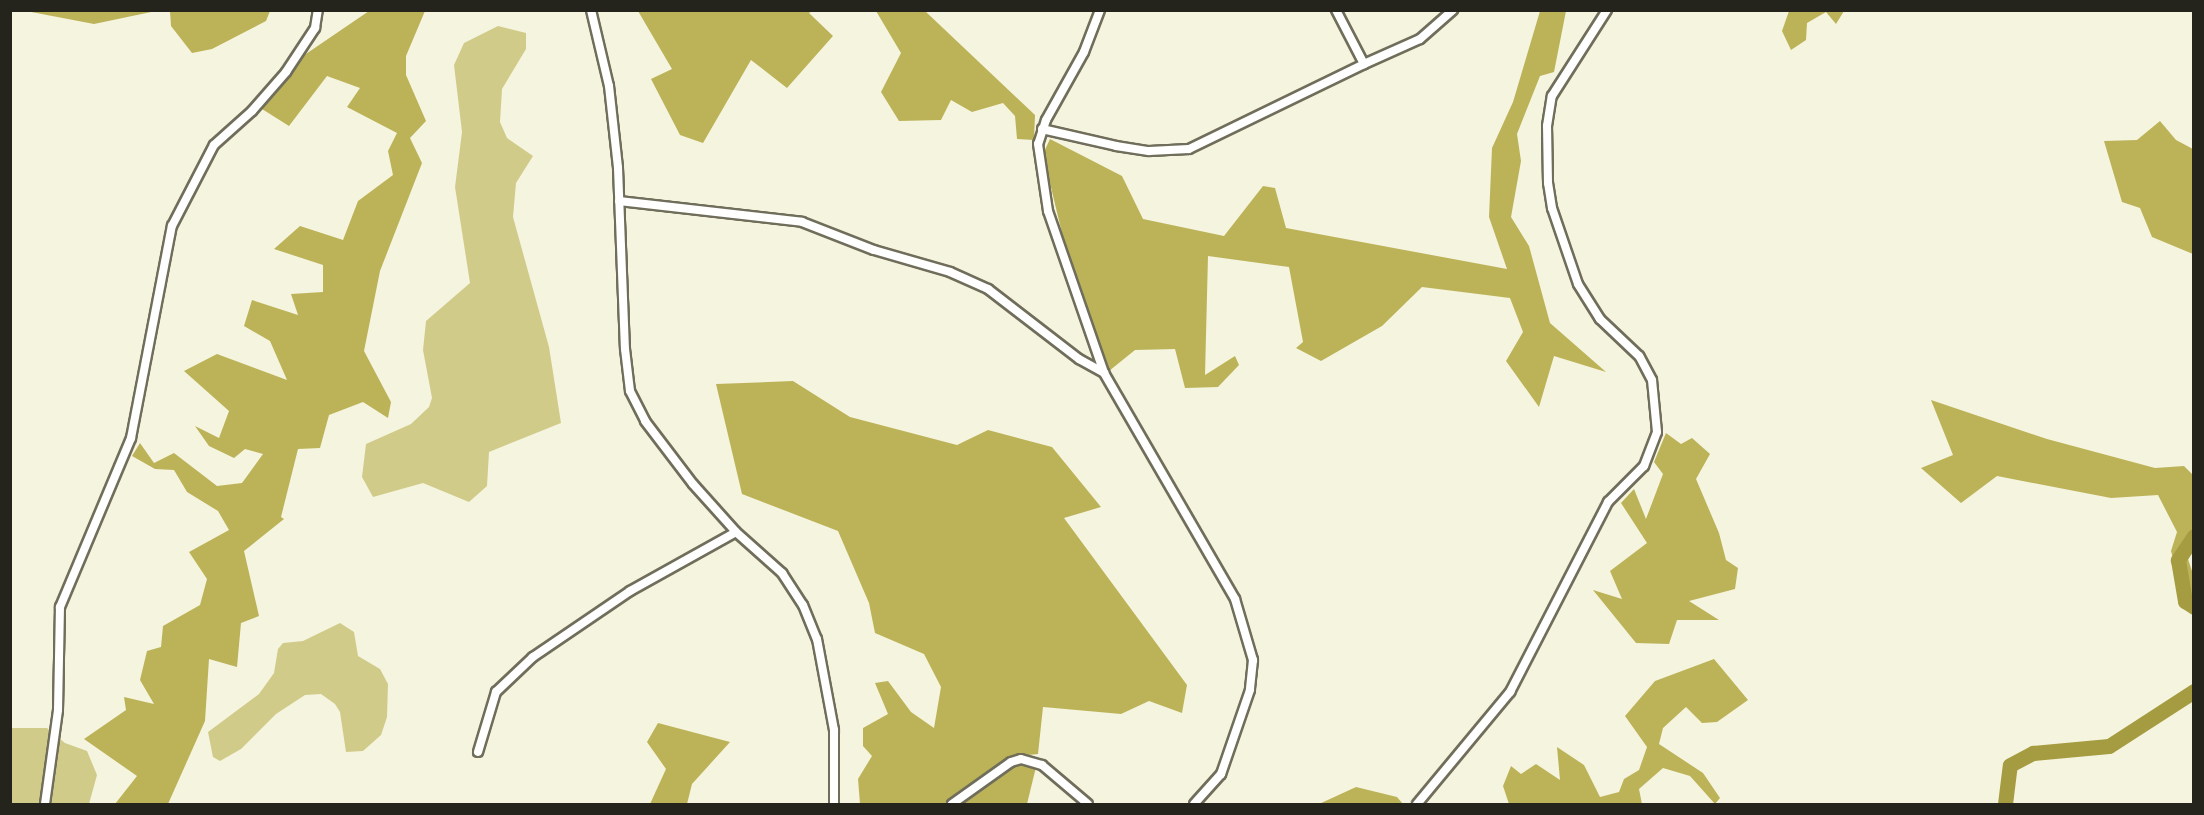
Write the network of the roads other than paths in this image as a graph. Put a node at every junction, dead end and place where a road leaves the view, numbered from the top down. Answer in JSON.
{"nodes":[{"id":1,"x":318,"y":10,"type":"edge"},
{"id":2,"x":591,"y":10,"type":"edge"},
{"id":3,"x":1100,"y":10,"type":"edge"},
{"id":4,"x":1336,"y":10,"type":"edge"},
{"id":5,"x":1453,"y":10,"type":"edge"},
{"id":6,"x":1607,"y":10,"type":"edge"},
{"id":7,"x":1364,"y":63,"type":"junction"},
{"id":8,"x":1042,"y":129,"type":"junction"},
{"id":9,"x":620,"y":201,"type":"junction"},
{"id":10,"x":1104,"y":372,"type":"junction"},
{"id":11,"x":736,"y":532,"type":"junction"},
{"id":12,"x":478,"y":752,"type":"dead end"},
{"id":13,"x":45,"y":804,"type":"edge"},
{"id":14,"x":834,"y":804,"type":"edge"},
{"id":15,"x":952,"y":804,"type":"edge"},
{"id":16,"x":1088,"y":804,"type":"edge"},
{"id":17,"x":1194,"y":804,"type":"edge"},
{"id":18,"x":1418,"y":804,"type":"edge"}],
"edges":[{"from":1,"to":13,"type":"street"},
{"from":2,"to":9,"type":"street"},
{"from":3,"to":8,"type":"street"},
{"from":4,"to":7,"type":"street"},
{"from":5,"to":7,"type":"street"},
{"from":6,"to":18,"type":"street"},
{"from":7,"to":8,"type":"street"},
{"from":8,"to":10,"type":"street"},
{"from":9,"to":10,"type":"street"},
{"from":9,"to":11,"type":"street"},
{"from":10,"to":17,"type":"street"},
{"from":11,"to":12,"type":"street"},
{"from":11,"to":14,"type":"street"},
{"from":15,"to":16,"type":"street"}]}
